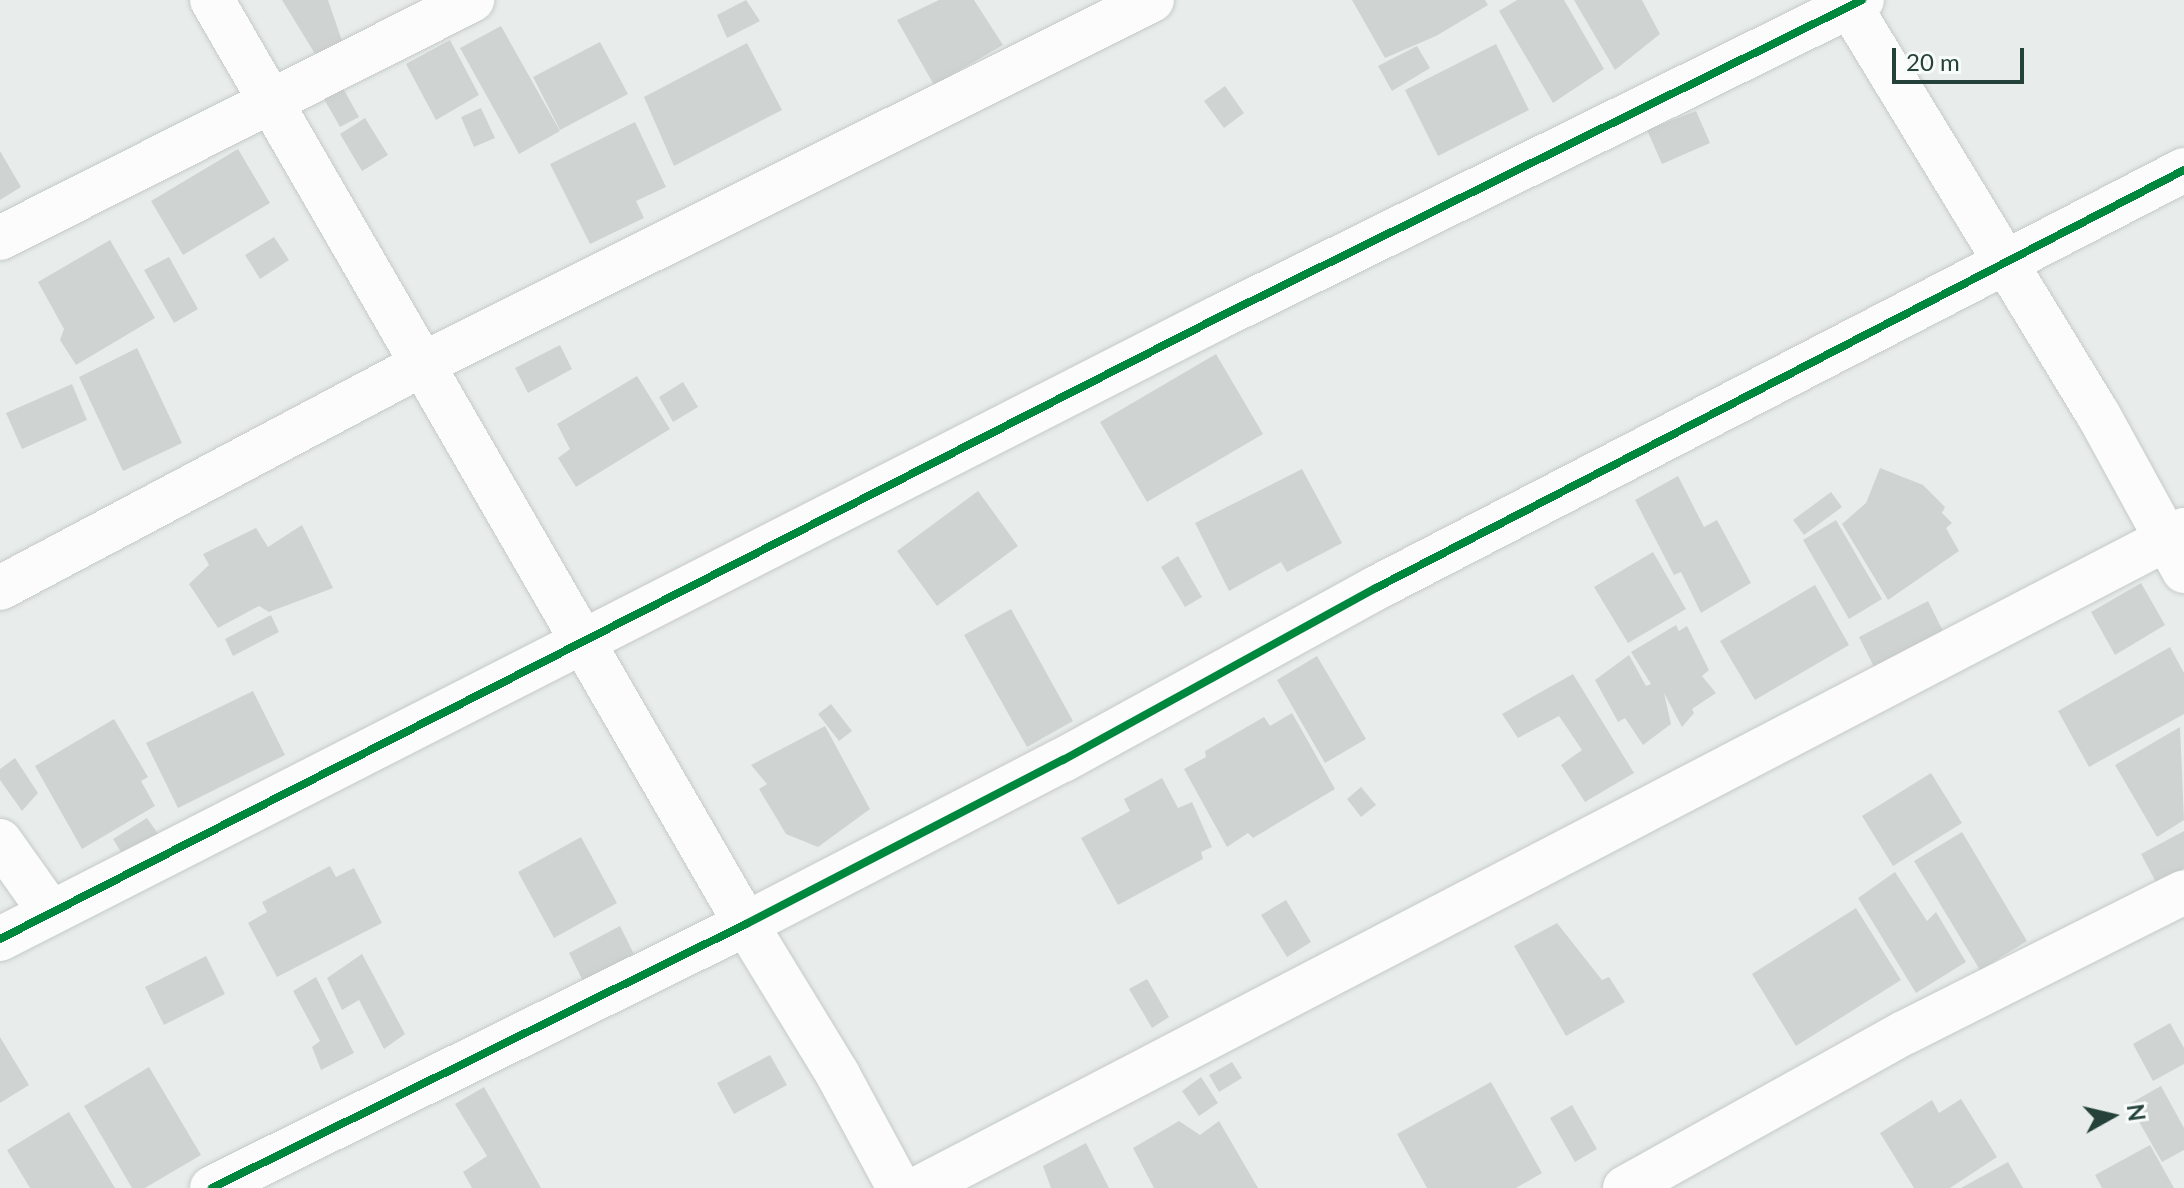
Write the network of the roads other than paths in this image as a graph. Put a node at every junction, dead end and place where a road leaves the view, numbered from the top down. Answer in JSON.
{"nodes":[{"id":1,"x":212,"y":0,"type":"edge"},
{"id":2,"x":472,"y":0,"type":"edge"},
{"id":3,"x":1152,"y":0,"type":"edge"},
{"id":4,"x":1853,"y":2,"type":"edge"},
{"id":5,"x":270,"y":105,"type":"junction"},
{"id":6,"x":2184,"y":170,"type":"edge"},
{"id":7,"x":0,"y":238,"type":"edge"},
{"id":8,"x":2002,"y":260,"type":"junction"},
{"id":9,"x":421,"y":365,"type":"junction"},
{"id":10,"x":2178,"y":547,"type":"edge"},
{"id":11,"x":0,"y":588,"type":"edge"},
{"id":12,"x":583,"y":644,"type":"junction"},
{"id":13,"x":0,"y":841,"type":"edge"},
{"id":14,"x":2184,"y":892,"type":"edge"},
{"id":15,"x":51,"y":913,"type":"junction"},
{"id":16,"x":746,"y":924,"type":"junction"},
{"id":17,"x":0,"y":939,"type":"edge"},
{"id":18,"x":212,"y":1188,"type":"edge"},
{"id":19,"x":899,"y":1188,"type":"edge"},
{"id":20,"x":919,"y":1188,"type":"edge"},
{"id":21,"x":1625,"y":1188,"type":"edge"}],
"edges":[{"from":1,"to":5,"type":"street"},
{"from":2,"to":5,"type":"street"},
{"from":3,"to":9,"type":"street"},
{"from":4,"to":8,"type":"street"},
{"from":4,"to":12,"type":"street"},
{"from":5,"to":7,"type":"street"},
{"from":5,"to":9,"type":"street"},
{"from":6,"to":8,"type":"street"},
{"from":8,"to":10,"type":"street"},
{"from":8,"to":16,"type":"street"},
{"from":9,"to":11,"type":"street"},
{"from":9,"to":12,"type":"street"},
{"from":10,"to":20,"type":"street"},
{"from":12,"to":15,"type":"street"},
{"from":12,"to":16,"type":"street"},
{"from":13,"to":15,"type":"street"},
{"from":14,"to":21,"type":"street"},
{"from":15,"to":17,"type":"street"},
{"from":16,"to":18,"type":"street"},
{"from":16,"to":19,"type":"street"}]}
